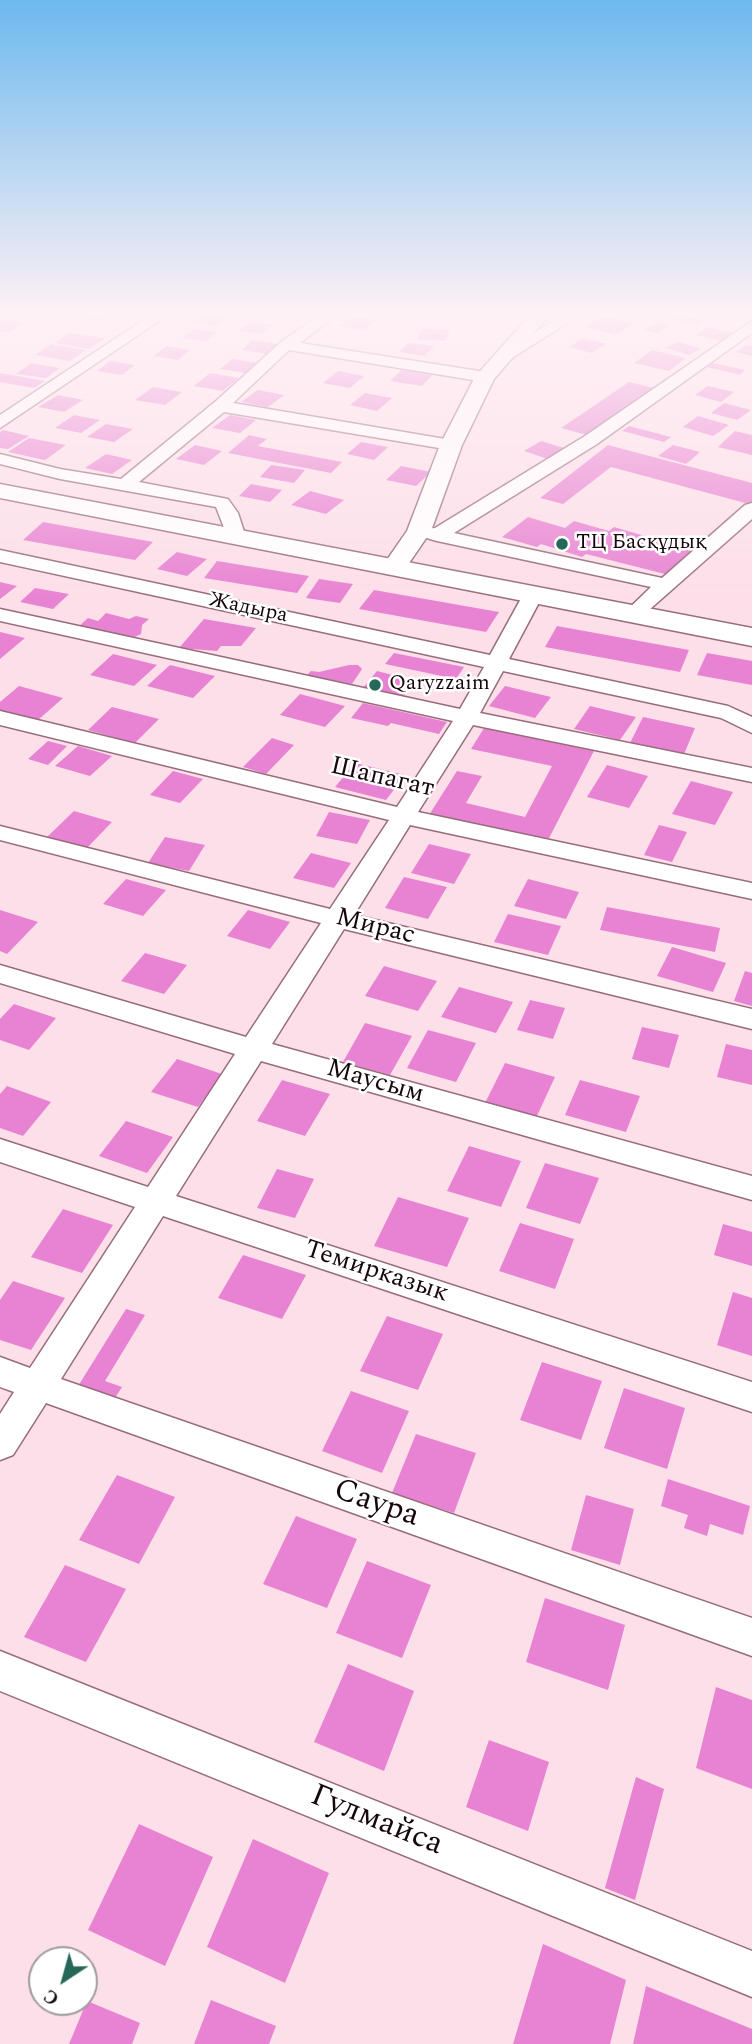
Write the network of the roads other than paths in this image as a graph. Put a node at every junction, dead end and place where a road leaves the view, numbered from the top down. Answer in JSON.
{"nodes":[{"id":1,"x":19,"y":410,"type":"edge"},
{"id":2,"x":215,"y":410,"type":"edge"},
{"id":3,"x":247,"y":410,"type":"edge"},
{"id":4,"x":468,"y":410,"type":"edge"},
{"id":5,"x":633,"y":410,"type":"edge"},
{"id":6,"x":0,"y":423,"type":"edge"},
{"id":7,"x":451,"y":444,"type":"junction"},
{"id":8,"x":0,"y":459,"type":"edge"},
{"id":9,"x":124,"y":486,"type":"junction"},
{"id":10,"x":0,"y":491,"type":"edge"},
{"id":11,"x":752,"y":509,"type":"edge"},
{"id":12,"x":428,"y":533,"type":"junction"},
{"id":13,"x":237,"y":538,"type":"junction"},
{"id":14,"x":0,"y":556,"type":"edge"},
{"id":15,"x":394,"y":567,"type":"junction"},
{"id":16,"x":667,"y":585,"type":"junction"},
{"id":17,"x":533,"y":595,"type":"junction"},
{"id":18,"x":634,"y":614,"type":"junction"},
{"id":19,"x":0,"y":615,"type":"edge"},
{"id":20,"x":752,"y":637,"type":"edge"},
{"id":21,"x":496,"y":662,"type":"junction"},
{"id":22,"x":467,"y":717,"type":"junction"},
{"id":23,"x":0,"y":718,"type":"edge"},
{"id":24,"x":752,"y":726,"type":"edge"},
{"id":25,"x":752,"y":775,"type":"edge"},
{"id":26,"x":404,"y":816,"type":"junction"},
{"id":27,"x":0,"y":833,"type":"edge"},
{"id":28,"x":752,"y":891,"type":"edge"},
{"id":29,"x":337,"y":919,"type":"junction"},
{"id":30,"x":0,"y":974,"type":"edge"},
{"id":31,"x":752,"y":1020,"type":"edge"},
{"id":32,"x":253,"y":1049,"type":"junction"},
{"id":33,"x":0,"y":1150,"type":"edge"},
{"id":34,"x":752,"y":1188,"type":"edge"},
{"id":35,"x":156,"y":1201,"type":"junction"},
{"id":36,"x":0,"y":1372,"type":"edge"},
{"id":37,"x":37,"y":1385,"type":"junction"},
{"id":38,"x":752,"y":1397,"type":"edge"},
{"id":39,"x":0,"y":1444,"type":"edge"},
{"id":40,"x":752,"y":1637,"type":"edge"},
{"id":41,"x":0,"y":1671,"type":"edge"},
{"id":42,"x":752,"y":1974,"type":"edge"}],
"edges":[{"from":1,"to":6,"type":"street"},
{"from":2,"to":9,"type":"street"},
{"from":3,"to":7,"type":"street"},
{"from":4,"to":7,"type":"street"},
{"from":5,"to":12,"type":"street"},
{"from":7,"to":12,"type":"street"},
{"from":8,"to":9,"type":"street"},
{"from":9,"to":13,"type":"street"},
{"from":10,"to":13,"type":"main road"},
{"from":11,"to":16,"type":"street"},
{"from":12,"to":15,"type":"street"},
{"from":12,"to":16,"type":"street"},
{"from":13,"to":15,"type":"main road"},
{"from":14,"to":21,"type":"street","name":"Жадыра"},
{"from":15,"to":17,"type":"main road"},
{"from":16,"to":18,"type":"street"},
{"from":17,"to":18,"type":"main road"},
{"from":17,"to":21,"type":"street"},
{"from":18,"to":20,"type":"main road"},
{"from":19,"to":22,"type":"street"},
{"from":21,"to":22,"type":"street"},
{"from":21,"to":24,"type":"street","name":"Жадыра"},
{"from":22,"to":25,"type":"street"},
{"from":22,"to":26,"type":"street"},
{"from":23,"to":26,"type":"street","name":"Шапагат"},
{"from":26,"to":28,"type":"street","name":"Шапагат"},
{"from":26,"to":29,"type":"street"},
{"from":27,"to":29,"type":"street","name":"Мирас"},
{"from":29,"to":31,"type":"street","name":"Мирас"},
{"from":29,"to":32,"type":"street"},
{"from":30,"to":32,"type":"street","name":"Маусым"},
{"from":32,"to":34,"type":"street","name":"Маусым"},
{"from":32,"to":35,"type":"street"},
{"from":33,"to":35,"type":"street","name":"Темирказык"},
{"from":35,"to":37,"type":"street"},
{"from":35,"to":38,"type":"street","name":"Темирказык"},
{"from":36,"to":37,"type":"street","name":"Саура"},
{"from":37,"to":39,"type":"street"},
{"from":37,"to":40,"type":"street","name":"Саура"},
{"from":41,"to":42,"type":"street","name":"Гулмайса"}]}
